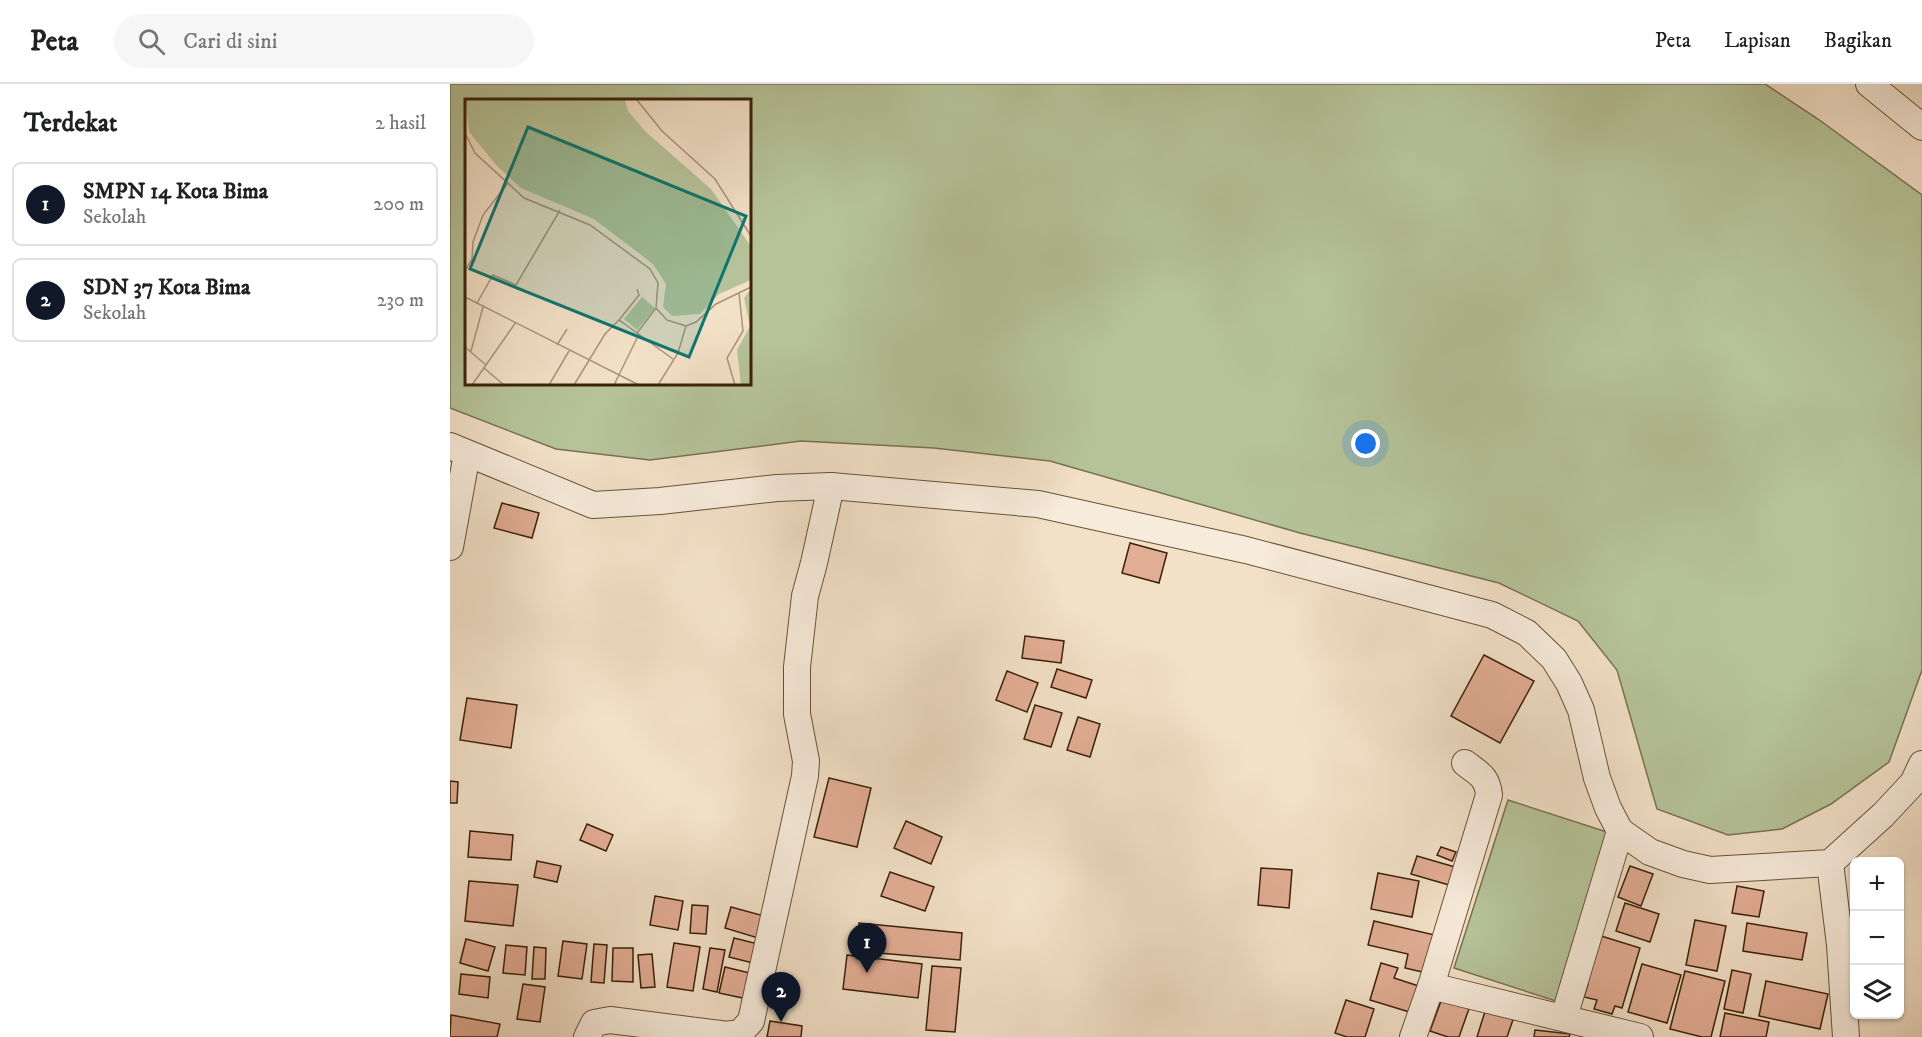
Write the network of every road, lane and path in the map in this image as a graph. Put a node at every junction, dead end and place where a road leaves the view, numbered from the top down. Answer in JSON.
{"nodes":[{"id":1,"x":1869,"y":84,"type":"edge"},
{"id":2,"x":1922,"y":127,"type":"edge"},
{"id":3,"x":458,"y":450,"type":"edge"},
{"id":4,"x":831,"y":486,"type":"junction"},
{"id":5,"x":450,"y":547,"type":"edge"},
{"id":6,"x":1465,"y":763,"type":"dead end"},
{"id":7,"x":1922,"y":764,"type":"edge"},
{"id":8,"x":1620,"y":831,"type":"junction"},
{"id":9,"x":1830,"y":863,"type":"junction"},
{"id":10,"x":1431,"y":986,"type":"junction"},
{"id":11,"x":1572,"y":1025,"type":"edge"},
{"id":12,"x":587,"y":1037,"type":"edge"},
{"id":13,"x":1413,"y":1037,"type":"edge"},
{"id":14,"x":1640,"y":1037,"type":"edge"},
{"id":15,"x":1846,"y":1037,"type":"edge"}],
"edges":[{"from":1,"to":2,"type":"street"},
{"from":3,"to":4,"type":"street"},
{"from":3,"to":5,"type":"street"},
{"from":4,"to":8,"type":"street"},
{"from":4,"to":12,"type":"street"},
{"from":6,"to":10,"type":"street"},
{"from":7,"to":9,"type":"street"},
{"from":8,"to":9,"type":"street"},
{"from":8,"to":11,"type":"street"},
{"from":9,"to":15,"type":"street"},
{"from":10,"to":11,"type":"street"},
{"from":10,"to":13,"type":"street"},
{"from":11,"to":14,"type":"street"}]}
